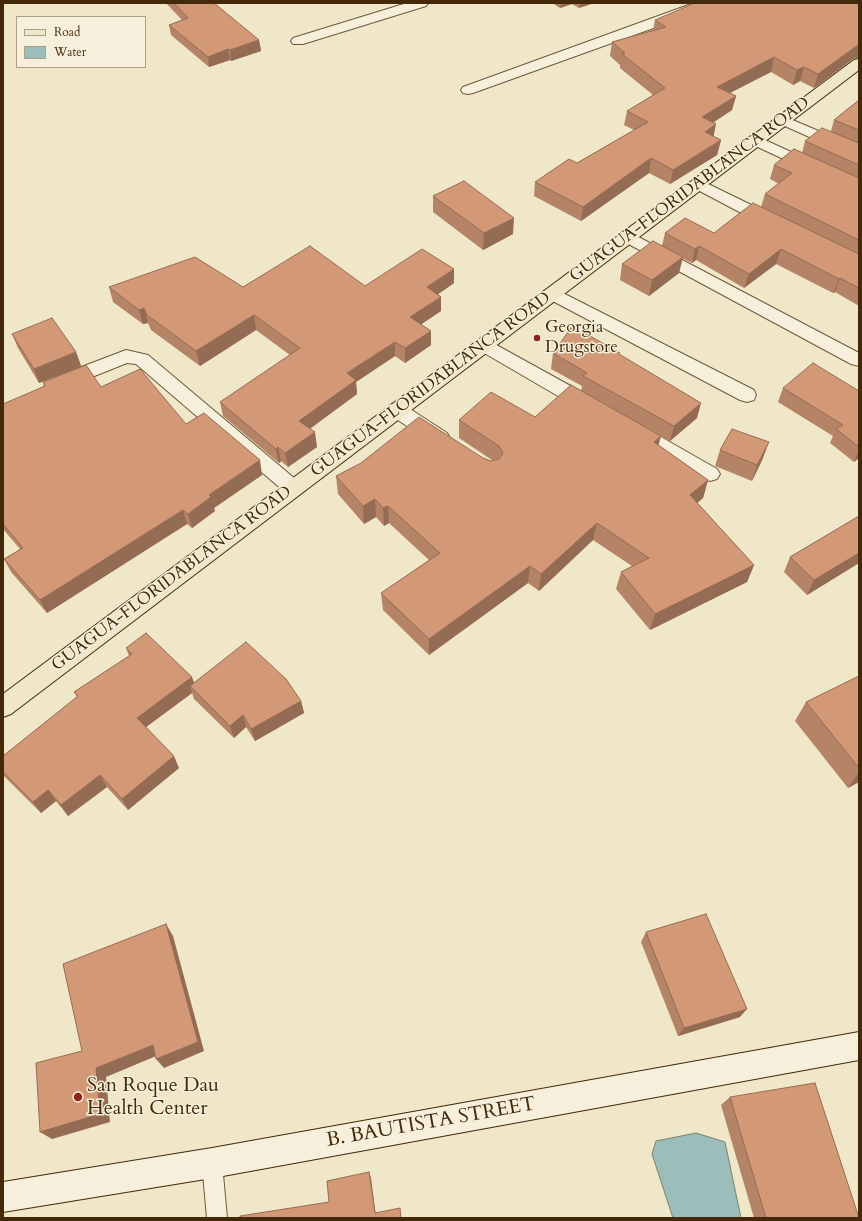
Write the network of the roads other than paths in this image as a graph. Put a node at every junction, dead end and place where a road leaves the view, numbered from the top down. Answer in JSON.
{"nodes":[{"id":1,"x":421,"y":3,"type":"edge"},
{"id":2,"x":702,"y":3,"type":"edge"},
{"id":3,"x":298,"y":41,"type":"dead end"},
{"id":4,"x":858,"y":65,"type":"edge"},
{"id":5,"x":468,"y":90,"type":"dead end"},
{"id":6,"x":783,"y":120,"type":"junction"},
{"id":7,"x":754,"y":140,"type":"junction"},
{"id":8,"x":859,"y":154,"type":"edge"},
{"id":9,"x":698,"y":184,"type":"junction"},
{"id":10,"x":859,"y":189,"type":"edge"},
{"id":11,"x":789,"y":230,"type":"edge"},
{"id":12,"x":628,"y":236,"type":"junction"},
{"id":13,"x":553,"y":294,"type":"junction"},
{"id":14,"x":485,"y":346,"type":"junction"},
{"id":15,"x":858,"y":360,"type":"dead end"},
{"id":16,"x":46,"y":389,"type":"edge"},
{"id":17,"x":747,"y":396,"type":"dead end"},
{"id":18,"x":397,"y":410,"type":"junction"},
{"id":19,"x":457,"y":449,"type":"edge"},
{"id":20,"x":710,"y":474,"type":"dead end"},
{"id":21,"x":293,"y":488,"type":"junction"},
{"id":22,"x":3,"y":707,"type":"edge"},
{"id":23,"x":859,"y":1046,"type":"edge"},
{"id":24,"x":212,"y":1163,"type":"junction"},
{"id":25,"x":3,"y":1197,"type":"edge"},
{"id":26,"x":217,"y":1218,"type":"edge"}],
"edges":[{"from":1,"to":3,"type":"street"},
{"from":2,"to":5,"type":"street"},
{"from":4,"to":6,"type":"main road","name":"GUAGUA-FLORIDABLANCA ROAD"},
{"from":6,"to":7,"type":"main road","name":"GUAGUA-FLORIDABLANCA ROAD"},
{"from":6,"to":8,"type":"street"},
{"from":7,"to":9,"type":"main road","name":"GUAGUA-FLORIDABLANCA ROAD"},
{"from":7,"to":10,"type":"street"},
{"from":9,"to":11,"type":"street"},
{"from":9,"to":12,"type":"main road","name":"GUAGUA-FLORIDABLANCA ROAD"},
{"from":12,"to":13,"type":"main road","name":"GUAGUA-FLORIDABLANCA ROAD"},
{"from":12,"to":15,"type":"street"},
{"from":13,"to":14,"type":"main road","name":"GUAGUA-FLORIDABLANCA ROAD"},
{"from":13,"to":17,"type":"street"},
{"from":14,"to":18,"type":"main road","name":"GUAGUA-FLORIDABLANCA ROAD"},
{"from":14,"to":20,"type":"street"},
{"from":16,"to":21,"type":"street"},
{"from":18,"to":19,"type":"street"},
{"from":18,"to":21,"type":"main road","name":"GUAGUA-FLORIDABLANCA ROAD"},
{"from":21,"to":22,"type":"main road","name":"GUAGUA-FLORIDABLANCA ROAD"},
{"from":23,"to":24,"type":"street","name":"B. BAUTISTA STREET"},
{"from":24,"to":25,"type":"street","name":"B. BAUTISTA STREET"},
{"from":24,"to":26,"type":"lane"}]}
